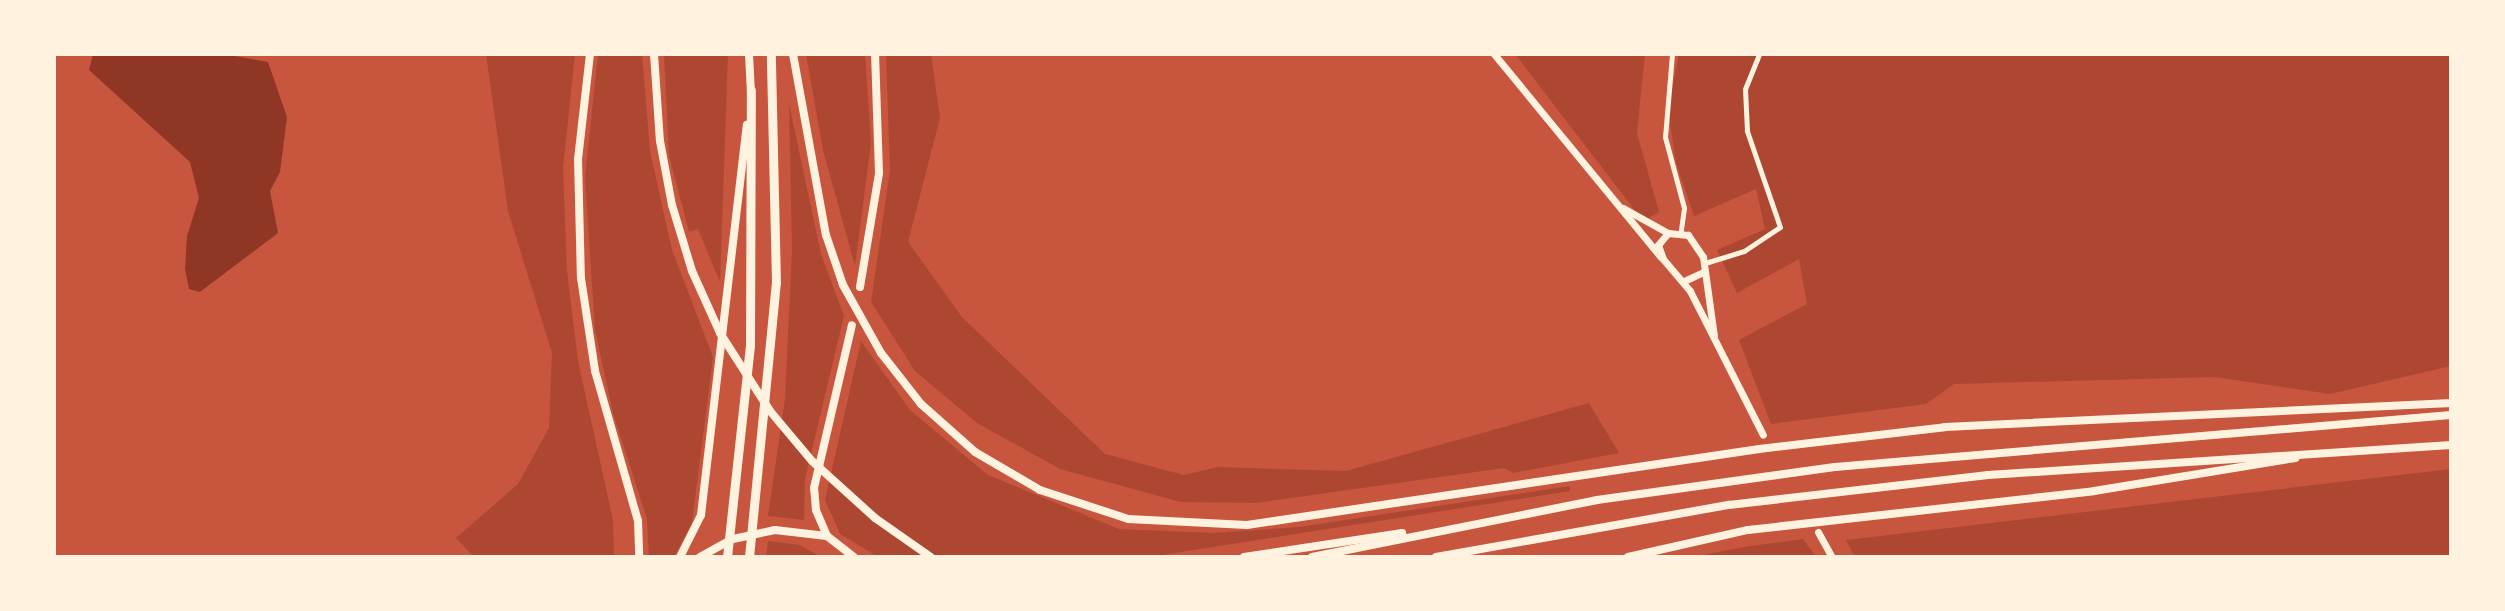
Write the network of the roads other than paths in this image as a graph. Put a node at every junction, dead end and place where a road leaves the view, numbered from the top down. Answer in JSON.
{"nodes":[{"id":1,"x":590,"y":54,"type":"edge"},
{"id":2,"x":654,"y":54,"type":"edge"},
{"id":3,"x":749,"y":54,"type":"edge"},
{"id":4,"x":771,"y":54,"type":"edge"},
{"id":5,"x":793,"y":54,"type":"edge"},
{"id":6,"x":875,"y":54,"type":"edge"},
{"id":7,"x":1494,"y":54,"type":"edge"},
{"id":8,"x":1671,"y":54,"type":"edge"},
{"id":9,"x":1759,"y":54,"type":"edge"},
{"id":10,"x":751,"y":90,"type":"junction"},
{"id":11,"x":1618,"y":205,"type":"junction"},
{"id":12,"x":1681,"y":230,"type":"junction"},
{"id":13,"x":1668,"y":233,"type":"junction"},
{"id":14,"x":1663,"y":259,"type":"junction"},
{"id":15,"x":1705,"y":263,"type":"junction"},
{"id":16,"x":1703,"y":272,"type":"junction"},
{"id":17,"x":1684,"y":281,"type":"junction"},
{"id":18,"x":861,"y":287,"type":"dead end"},
{"id":19,"x":852,"y":324,"type":"dead end"},
{"id":20,"x":1714,"y":336,"type":"junction"},
{"id":21,"x":2451,"y":403,"type":"edge"},
{"id":22,"x":2451,"y":416,"type":"edge"},
{"id":23,"x":1763,"y":435,"type":"dead end"},
{"id":24,"x":2451,"y":445,"type":"edge"},
{"id":25,"x":2319,"y":453,"type":"junction"},
{"id":26,"x":1462,"y":526,"type":"junction"},
{"id":27,"x":1818,"y":532,"type":"dead end"},
{"id":28,"x":827,"y":536,"type":"junction"},
{"id":29,"x":1464,"y":551,"type":"junction"},
{"id":30,"x":639,"y":557,"type":"edge"},
{"id":31,"x":680,"y":557,"type":"edge"},
{"id":32,"x":700,"y":557,"type":"edge"},
{"id":33,"x":727,"y":557,"type":"edge"},
{"id":34,"x":749,"y":557,"type":"edge"},
{"id":35,"x":854,"y":557,"type":"edge"},
{"id":36,"x":931,"y":557,"type":"edge"},
{"id":37,"x":1245,"y":557,"type":"edge"},
{"id":38,"x":1312,"y":557,"type":"edge"},
{"id":39,"x":1436,"y":557,"type":"edge"},
{"id":40,"x":1444,"y":557,"type":"edge"},
{"id":41,"x":1628,"y":557,"type":"edge"},
{"id":42,"x":1832,"y":557,"type":"edge"}],
"edges":[{"from":1,"to":30,"type":"highway"},
{"from":2,"to":36,"type":"highway"},
{"from":3,"to":10,"type":"highway"},
{"from":4,"to":34,"type":"highway"},
{"from":5,"to":21,"type":"highway"},
{"from":6,"to":18,"type":"highway"},
{"from":7,"to":11,"type":"main road"},
{"from":8,"to":12,"type":"street"},
{"from":9,"to":15,"type":"street"},
{"from":10,"to":31,"type":"highway"},
{"from":10,"to":33,"type":"highway"},
{"from":11,"to":13,"type":"main road"},
{"from":11,"to":14,"type":"main road"},
{"from":12,"to":13,"type":"main road"},
{"from":12,"to":15,"type":"main road"},
{"from":13,"to":14,"type":"main road"},
{"from":14,"to":17,"type":"main road"},
{"from":15,"to":16,"type":"main road"},
{"from":16,"to":17,"type":"main road"},
{"from":16,"to":20,"type":"main road"},
{"from":17,"to":20,"type":"main road"},
{"from":19,"to":28,"type":"highway"},
{"from":20,"to":23,"type":"main road"},
{"from":22,"to":26,"type":"highway"},
{"from":24,"to":25,"type":"highway"},
{"from":25,"to":29,"type":"highway"},
{"from":25,"to":41,"type":"highway"},
{"from":26,"to":37,"type":"highway"},
{"from":26,"to":38,"type":"highway"},
{"from":27,"to":42,"type":"main road"},
{"from":28,"to":32,"type":"highway"},
{"from":28,"to":35,"type":"highway"},
{"from":29,"to":39,"type":"highway"},
{"from":29,"to":40,"type":"highway"}]}
